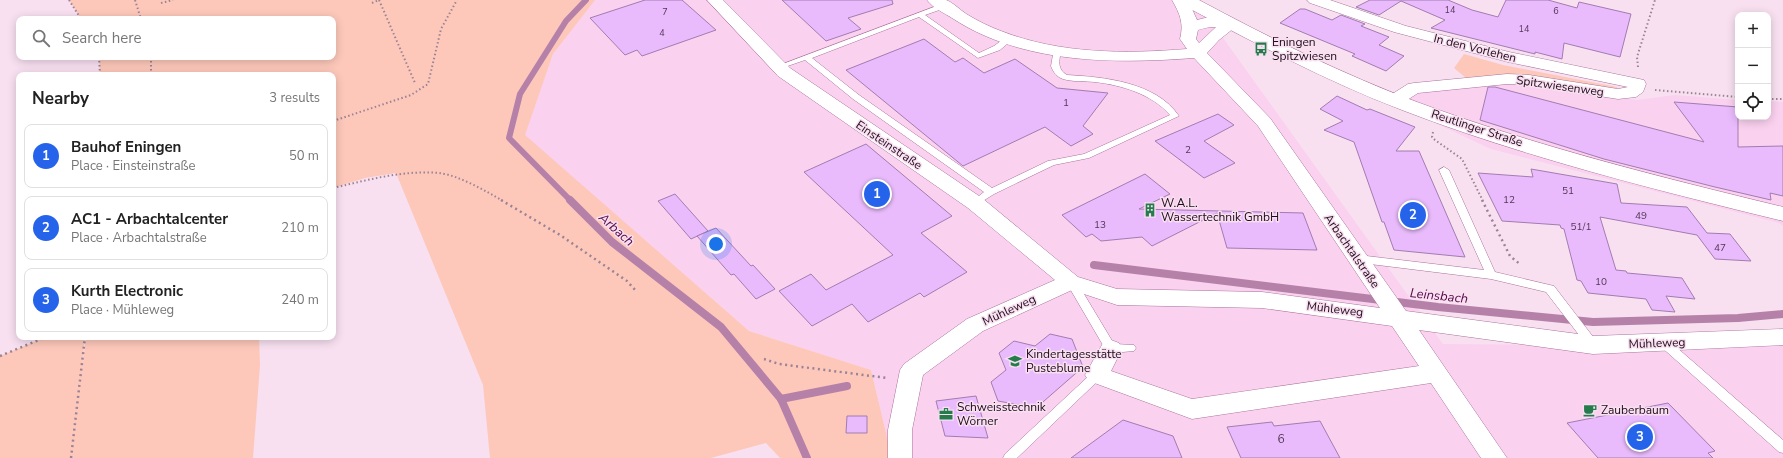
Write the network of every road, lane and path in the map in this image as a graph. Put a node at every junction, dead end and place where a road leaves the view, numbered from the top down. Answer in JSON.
{"nodes":[{"id":1,"x":69,"y":0,"type":"edge"},
{"id":2,"x":135,"y":0,"type":"edge"},
{"id":3,"x":173,"y":0,"type":"edge"},
{"id":4,"x":379,"y":0,"type":"edge"},
{"id":5,"x":457,"y":0,"type":"edge"},
{"id":6,"x":715,"y":0,"type":"edge"},
{"id":7,"x":1180,"y":0,"type":"edge"},
{"id":8,"x":1187,"y":0,"type":"edge"},
{"id":9,"x":1315,"y":0,"type":"edge"},
{"id":10,"x":1655,"y":0,"type":"edge"},
{"id":11,"x":161,"y":3,"type":"dead end"},
{"id":12,"x":372,"y":3,"type":"dead end"},
{"id":13,"x":938,"y":3,"type":"edge"},
{"id":14,"x":919,"y":14,"type":"junction"},
{"id":15,"x":79,"y":16,"type":"edge"},
{"id":16,"x":140,"y":16,"type":"edge"},
{"id":17,"x":1231,"y":24,"type":"junction"},
{"id":18,"x":1192,"y":26,"type":"junction"},
{"id":19,"x":1009,"y":39,"type":"junction"},
{"id":20,"x":1057,"y":51,"type":"junction"},
{"id":21,"x":1198,"y":53,"type":"junction"},
{"id":22,"x":806,"y":57,"type":"junction"},
{"id":23,"x":99,"y":60,"type":"edge"},
{"id":24,"x":151,"y":60,"type":"edge"},
{"id":25,"x":779,"y":67,"type":"junction"},
{"id":26,"x":100,"y":72,"type":"edge"},
{"id":27,"x":151,"y":72,"type":"edge"},
{"id":28,"x":415,"y":83,"type":"dead end"},
{"id":29,"x":1638,"y":86,"type":"junction"},
{"id":30,"x":1735,"y":97,"type":"edge"},
{"id":31,"x":1771,"y":99,"type":"edge"},
{"id":32,"x":1783,"y":99,"type":"edge"},
{"id":33,"x":1395,"y":100,"type":"junction"},
{"id":34,"x":336,"y":119,"type":"edge"},
{"id":35,"x":1434,"y":130,"type":"dead end"},
{"id":36,"x":1444,"y":170,"type":"dead end"},
{"id":37,"x":336,"y":187,"type":"edge"},
{"id":38,"x":991,"y":192,"type":"junction"},
{"id":39,"x":975,"y":203,"type":"junction"},
{"id":40,"x":1783,"y":214,"type":"edge"},
{"id":41,"x":1356,"y":258,"type":"junction"},
{"id":42,"x":1522,"y":266,"type":"dead end"},
{"id":43,"x":1491,"y":275,"type":"junction"},
{"id":44,"x":1071,"y":282,"type":"junction"},
{"id":45,"x":637,"y":292,"type":"dead end"},
{"id":46,"x":1398,"y":318,"type":"junction"},
{"id":47,"x":1783,"y":338,"type":"edge"},
{"id":48,"x":1588,"y":339,"type":"junction"},
{"id":49,"x":39,"y":340,"type":"edge"},
{"id":50,"x":85,"y":340,"type":"edge"},
{"id":51,"x":1663,"y":342,"type":"junction"},
{"id":52,"x":1121,"y":349,"type":"joint"},
{"id":53,"x":0,"y":356,"type":"edge"},
{"id":54,"x":764,"y":359,"type":"dead end"},
{"id":55,"x":912,"y":370,"type":"junction"},
{"id":56,"x":1436,"y":374,"type":"junction"},
{"id":57,"x":1097,"y":375,"type":"junction"},
{"id":58,"x":1783,"y":448,"type":"edge"},
{"id":59,"x":71,"y":458,"type":"edge"},
{"id":60,"x":900,"y":458,"type":"edge"},
{"id":61,"x":1009,"y":458,"type":"edge"},
{"id":62,"x":1495,"y":458,"type":"edge"}],
"edges":[{"from":1,"to":15,"type":"path"},
{"from":2,"to":16,"type":"path"},
{"from":3,"to":11,"type":"path"},
{"from":4,"to":12,"type":"path"},
{"from":4,"to":28,"type":"path"},
{"from":5,"to":34,"type":"path"},
{"from":6,"to":25,"type":"street","name":"Einsteinstraße"},
{"from":7,"to":18,"type":"street","name":"Arbachtalstraße"},
{"from":8,"to":17,"type":"main road","name":"Reutlinger Straße"},
{"from":9,"to":29,"type":"street","name":"In den Vorlehen"},
{"from":10,"to":29,"type":"path"},
{"from":13,"to":14,"type":"lane"},
{"from":13,"to":19,"type":"street"},
{"from":14,"to":19,"type":"lane"},
{"from":14,"to":22,"type":"lane"},
{"from":17,"to":18,"type":"street"},
{"from":17,"to":21,"type":"street"},
{"from":17,"to":33,"type":"main road","name":"Reutlinger Straße"},
{"from":18,"to":21,"type":"street","name":"Arbachtalstraße"},
{"from":19,"to":20,"type":"street"},
{"from":20,"to":21,"type":"street"},
{"from":20,"to":38,"type":"lane"},
{"from":21,"to":41,"type":"street","name":"Arbachtalstraße"},
{"from":22,"to":25,"type":"lane"},
{"from":22,"to":38,"type":"lane"},
{"from":23,"to":26,"type":"path"},
{"from":24,"to":27,"type":"path"},
{"from":25,"to":39,"type":"street","name":"Einsteinstraße"},
{"from":29,"to":30,"type":"path"},
{"from":29,"to":33,"type":"street","name":"Spitzwiesenweg"},
{"from":31,"to":32,"type":"path"},
{"from":33,"to":40,"type":"main road","name":"Reutlinger Straße"},
{"from":35,"to":42,"type":"path"},
{"from":36,"to":43,"type":"lane"},
{"from":37,"to":45,"type":"path"},
{"from":38,"to":39,"type":"lane"},
{"from":39,"to":44,"type":"street","name":"Einsteinstraße"},
{"from":41,"to":43,"type":"lane"},
{"from":41,"to":46,"type":"street","name":"Arbachtalstraße"},
{"from":43,"to":48,"type":"lane"},
{"from":44,"to":46,"type":"street","name":"Mühleweg"},
{"from":44,"to":52,"type":"lane"},
{"from":44,"to":55,"type":"street","name":"Mühleweg"},
{"from":46,"to":48,"type":"street","name":"Mühleweg"},
{"from":46,"to":56,"type":"street","name":"Arbachtalstraße"},
{"from":47,"to":51,"type":"street","name":"Mühleweg"},
{"from":48,"to":51,"type":"street","name":"Mühleweg"},
{"from":49,"to":53,"type":"path"},
{"from":50,"to":59,"type":"path"},
{"from":51,"to":58,"type":"lane"},
{"from":52,"to":57,"type":"street"},
{"from":54,"to":55,"type":"path"},
{"from":55,"to":60,"type":"street"},
{"from":56,"to":57,"type":"street"},
{"from":56,"to":62,"type":"street","name":"Arbachtalstraße"},
{"from":57,"to":61,"type":"lane"}]}
